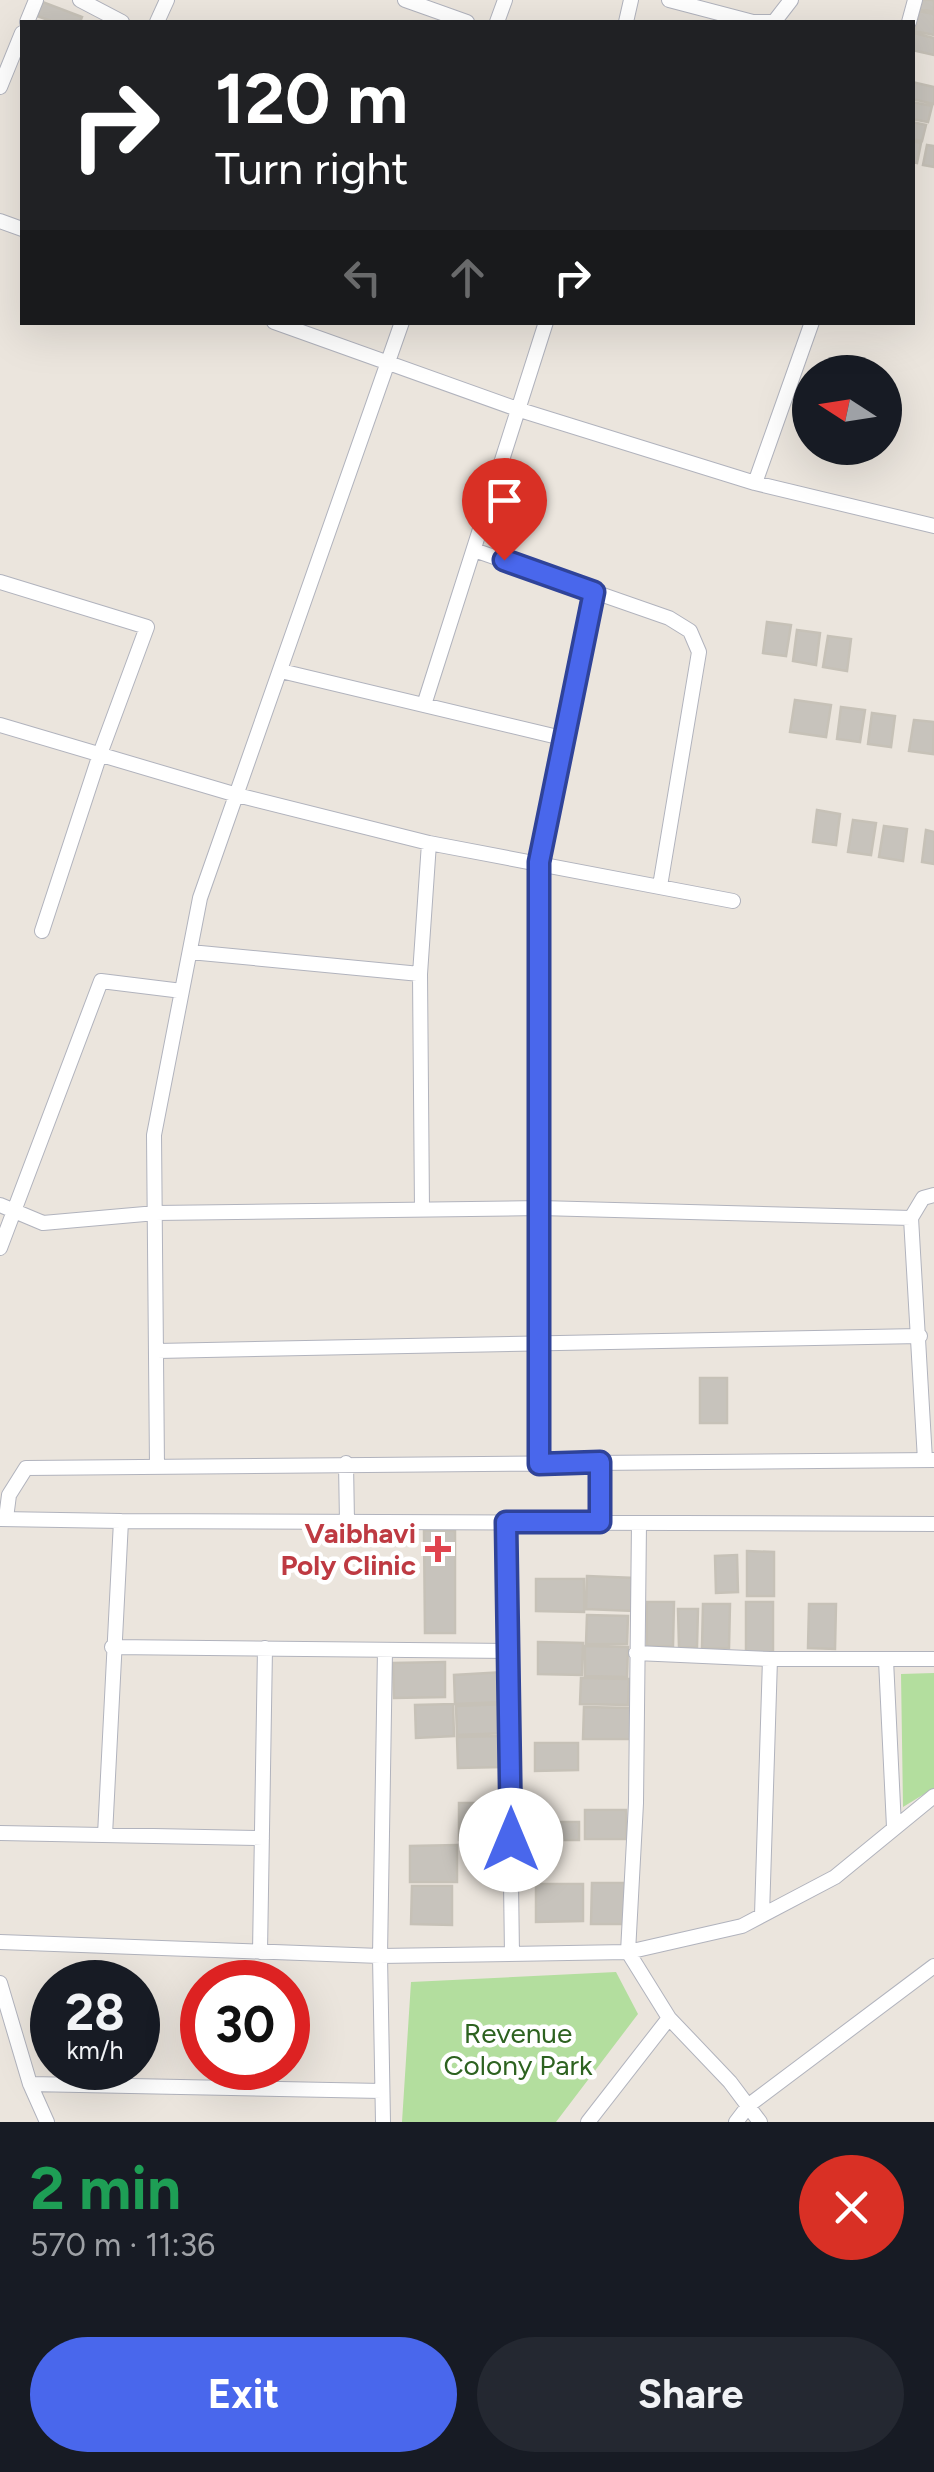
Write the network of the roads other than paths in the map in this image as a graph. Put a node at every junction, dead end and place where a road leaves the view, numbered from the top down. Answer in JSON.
{"nodes":[{"id":1,"x":80,"y":0,"type":"edge"},
{"id":2,"x":406,"y":0,"type":"edge"},
{"id":3,"x":669,"y":0,"type":"edge"},
{"id":4,"x":118,"y":20,"type":"edge"},
{"id":5,"x":461,"y":20,"type":"edge"},
{"id":6,"x":745,"y":20,"type":"edge"},
{"id":7,"x":20,"y":38,"type":"edge"},
{"id":8,"x":0,"y":87,"type":"edge"},
{"id":9,"x":282,"y":325,"type":"edge"},
{"id":10,"x":401,"y":325,"type":"edge"},
{"id":11,"x":545,"y":325,"type":"edge"},
{"id":12,"x":811,"y":325,"type":"edge"},
{"id":13,"x":389,"y":365,"type":"junction"},
{"id":14,"x":520,"y":410,"type":"junction"},
{"id":15,"x":754,"y":483,"type":"junction"},
{"id":16,"x":934,"y":526,"type":"edge"},
{"id":17,"x":474,"y":550,"type":"junction"},
{"id":18,"x":0,"y":582,"type":"edge"},
{"id":19,"x":594,"y":592,"type":"junction"},
{"id":20,"x":280,"y":671,"type":"junction"},
{"id":21,"x":424,"y":705,"type":"junction"},
{"id":22,"x":0,"y":725,"type":"edge"},
{"id":23,"x":562,"y":738,"type":"junction"},
{"id":24,"x":100,"y":754,"type":"junction"},
{"id":25,"x":237,"y":795,"type":"junction"},
{"id":26,"x":430,"y":842,"type":"junction"},
{"id":27,"x":539,"y":862,"type":"junction"},
{"id":28,"x":660,"y":886,"type":"junction"},
{"id":29,"x":733,"y":901,"type":"dead end"},
{"id":30,"x":42,"y":931,"type":"dead end"},
{"id":31,"x":190,"y":952,"type":"junction"},
{"id":32,"x":420,"y":974,"type":"junction"},
{"id":33,"x":182,"y":990,"type":"junction"},
{"id":34,"x":934,"y":1195,"type":"edge"},
{"id":35,"x":7,"y":1208,"type":"edge"},
{"id":36,"x":540,"y":1208,"type":"junction"},
{"id":37,"x":422,"y":1210,"type":"junction"},
{"id":38,"x":156,"y":1213,"type":"junction"},
{"id":39,"x":911,"y":1218,"type":"junction"},
{"id":40,"x":0,"y":1248,"type":"edge"},
{"id":41,"x":920,"y":1336,"type":"junction"},
{"id":42,"x":541,"y":1342,"type":"junction"},
{"id":43,"x":156,"y":1351,"type":"junction"},
{"id":44,"x":930,"y":1460,"type":"edge"},
{"id":45,"x":600,"y":1462,"type":"junction"},
{"id":46,"x":346,"y":1464,"type":"junction"},
{"id":47,"x":539,"y":1464,"type":"junction"},
{"id":48,"x":157,"y":1467,"type":"junction"},
{"id":49,"x":3,"y":1518,"type":"edge"},
{"id":50,"x":120,"y":1520,"type":"junction"},
{"id":51,"x":347,"y":1522,"type":"junction"},
{"id":52,"x":506,"y":1522,"type":"junction"},
{"id":53,"x":600,"y":1522,"type":"junction"},
{"id":54,"x":639,"y":1523,"type":"junction"},
{"id":55,"x":934,"y":1524,"type":"edge"},
{"id":56,"x":112,"y":1647,"type":"junction"},
{"id":57,"x":265,"y":1648,"type":"junction"},
{"id":58,"x":385,"y":1650,"type":"junction"},
{"id":59,"x":510,"y":1651,"type":"junction"},
{"id":60,"x":636,"y":1654,"type":"junction"},
{"id":61,"x":770,"y":1659,"type":"junction"},
{"id":62,"x":934,"y":1659,"type":"edge"},
{"id":63,"x":886,"y":1660,"type":"junction"},
{"id":64,"x":934,"y":1796,"type":"edge"},
{"id":65,"x":894,"y":1826,"type":"junction"},
{"id":66,"x":0,"y":1833,"type":"edge"},
{"id":67,"x":105,"y":1835,"type":"junction"},
{"id":68,"x":262,"y":1838,"type":"junction"},
{"id":69,"x":762,"y":1915,"type":"junction"},
{"id":70,"x":0,"y":1942,"type":"edge"},
{"id":71,"x":260,"y":1952,"type":"junction"},
{"id":72,"x":628,"y":1952,"type":"junction"},
{"id":73,"x":512,"y":1954,"type":"junction"},
{"id":74,"x":380,"y":1956,"type":"junction"},
{"id":75,"x":934,"y":1966,"type":"edge"},
{"id":76,"x":0,"y":1983,"type":"edge"},
{"id":77,"x":669,"y":2018,"type":"junction"},
{"id":78,"x":30,"y":2084,"type":"edge"},
{"id":79,"x":160,"y":2087,"type":"edge"},
{"id":80,"x":33,"y":2090,"type":"edge"},
{"id":81,"x":382,"y":2091,"type":"junction"},
{"id":82,"x":749,"y":2105,"type":"junction"},
{"id":83,"x":47,"y":2122,"type":"edge"},
{"id":84,"x":383,"y":2122,"type":"edge"},
{"id":85,"x":588,"y":2122,"type":"edge"},
{"id":86,"x":736,"y":2122,"type":"edge"},
{"id":87,"x":760,"y":2122,"type":"edge"}],
"edges":[{"from":1,"to":4,"type":"street"},
{"from":2,"to":5,"type":"street"},
{"from":3,"to":6,"type":"street"},
{"from":7,"to":8,"type":"street"},
{"from":9,"to":13,"type":"street"},
{"from":10,"to":13,"type":"street"},
{"from":11,"to":14,"type":"street"},
{"from":12,"to":15,"type":"street"},
{"from":13,"to":14,"type":"street"},
{"from":13,"to":20,"type":"street"},
{"from":14,"to":15,"type":"street"},
{"from":14,"to":17,"type":"street"},
{"from":15,"to":16,"type":"street"},
{"from":17,"to":19,"type":"street"},
{"from":17,"to":21,"type":"street"},
{"from":18,"to":24,"type":"street"},
{"from":19,"to":23,"type":"street"},
{"from":19,"to":28,"type":"street"},
{"from":20,"to":21,"type":"street"},
{"from":20,"to":25,"type":"street"},
{"from":21,"to":23,"type":"street"},
{"from":22,"to":24,"type":"street"},
{"from":23,"to":27,"type":"street"},
{"from":24,"to":25,"type":"street"},
{"from":24,"to":30,"type":"street"},
{"from":25,"to":26,"type":"street"},
{"from":25,"to":31,"type":"street"},
{"from":26,"to":27,"type":"street"},
{"from":26,"to":32,"type":"street"},
{"from":27,"to":28,"type":"street"},
{"from":27,"to":36,"type":"street"},
{"from":28,"to":29,"type":"street"},
{"from":31,"to":32,"type":"street"},
{"from":31,"to":33,"type":"street"},
{"from":32,"to":37,"type":"street"},
{"from":33,"to":35,"type":"street"},
{"from":33,"to":38,"type":"street"},
{"from":34,"to":39,"type":"street"},
{"from":35,"to":38,"type":"street"},
{"from":35,"to":40,"type":"street"},
{"from":36,"to":37,"type":"street"},
{"from":36,"to":39,"type":"street"},
{"from":36,"to":42,"type":"street"},
{"from":37,"to":38,"type":"street"},
{"from":38,"to":43,"type":"street"},
{"from":39,"to":41,"type":"street"},
{"from":41,"to":42,"type":"street"},
{"from":41,"to":44,"type":"street"},
{"from":42,"to":43,"type":"street"},
{"from":42,"to":47,"type":"street"},
{"from":43,"to":48,"type":"street"},
{"from":44,"to":45,"type":"street"},
{"from":45,"to":47,"type":"street"},
{"from":45,"to":53,"type":"street"},
{"from":46,"to":47,"type":"street"},
{"from":46,"to":48,"type":"street"},
{"from":46,"to":51,"type":"street"},
{"from":48,"to":49,"type":"street"},
{"from":49,"to":50,"type":"street"},
{"from":50,"to":51,"type":"street"},
{"from":50,"to":56,"type":"street"},
{"from":51,"to":52,"type":"street"},
{"from":52,"to":53,"type":"street"},
{"from":52,"to":59,"type":"street"},
{"from":53,"to":54,"type":"street"},
{"from":54,"to":55,"type":"street"},
{"from":54,"to":60,"type":"street"},
{"from":56,"to":57,"type":"street"},
{"from":56,"to":67,"type":"street"},
{"from":57,"to":58,"type":"street"},
{"from":57,"to":68,"type":"street"},
{"from":58,"to":59,"type":"street"},
{"from":58,"to":74,"type":"street"},
{"from":59,"to":73,"type":"street"},
{"from":60,"to":61,"type":"street"},
{"from":60,"to":72,"type":"street"},
{"from":61,"to":63,"type":"street"},
{"from":61,"to":69,"type":"street"},
{"from":62,"to":63,"type":"street"},
{"from":63,"to":65,"type":"street"},
{"from":64,"to":65,"type":"street"},
{"from":65,"to":69,"type":"street"},
{"from":66,"to":67,"type":"street"},
{"from":67,"to":68,"type":"street"},
{"from":68,"to":71,"type":"street"},
{"from":69,"to":72,"type":"street"},
{"from":70,"to":71,"type":"street"},
{"from":71,"to":74,"type":"street"},
{"from":72,"to":73,"type":"street"},
{"from":72,"to":77,"type":"street"},
{"from":73,"to":74,"type":"street"},
{"from":74,"to":81,"type":"street"},
{"from":75,"to":82,"type":"street"},
{"from":76,"to":78,"type":"street"},
{"from":77,"to":82,"type":"street"},
{"from":77,"to":85,"type":"street"},
{"from":79,"to":81,"type":"street"},
{"from":80,"to":83,"type":"street"},
{"from":81,"to":84,"type":"street"},
{"from":82,"to":86,"type":"street"},
{"from":82,"to":87,"type":"street"}]}
